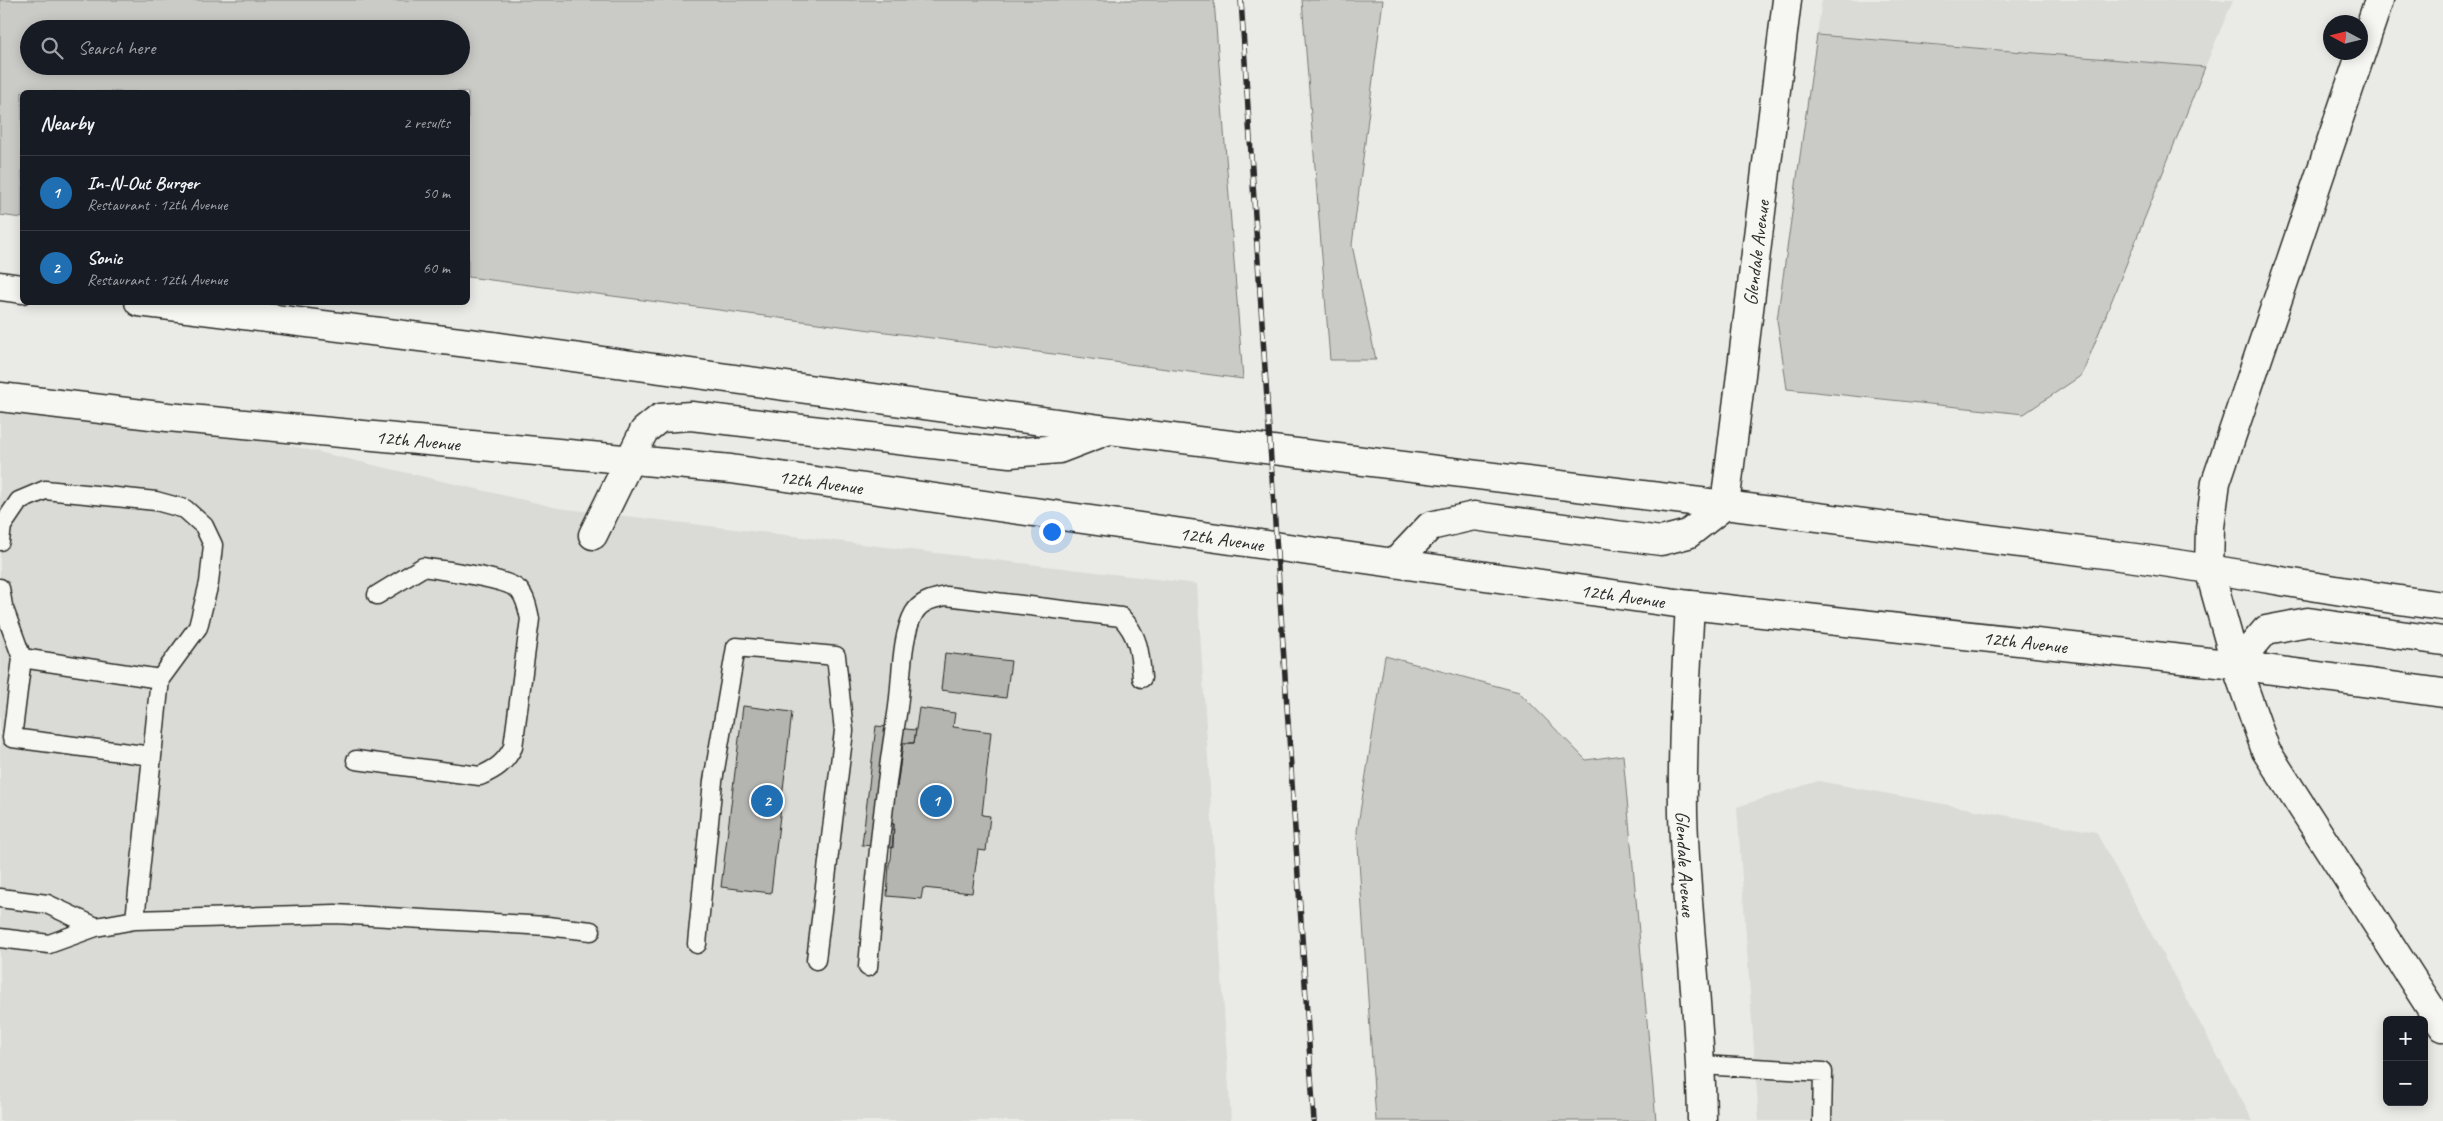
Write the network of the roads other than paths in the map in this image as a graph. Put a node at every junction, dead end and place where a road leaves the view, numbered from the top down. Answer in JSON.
{"nodes":[{"id":1,"x":1787,"y":0,"type":"edge"},
{"id":2,"x":2379,"y":0,"type":"edge"},
{"id":3,"x":0,"y":286,"type":"edge"},
{"id":4,"x":20,"y":289,"type":"edge"},
{"id":5,"x":163,"y":305,"type":"edge"},
{"id":6,"x":0,"y":396,"type":"edge"},
{"id":7,"x":1108,"y":430,"type":"junction"},
{"id":8,"x":629,"y":460,"type":"junction"},
{"id":9,"x":1725,"y":505,"type":"junction"},
{"id":10,"x":593,"y":535,"type":"dead end"},
{"id":11,"x":0,"y":541,"type":"edge"},
{"id":12,"x":1395,"y":563,"type":"junction"},
{"id":13,"x":2209,"y":569,"type":"junction"},
{"id":14,"x":0,"y":588,"type":"edge"},
{"id":15,"x":377,"y":595,"type":"dead end"},
{"id":16,"x":1690,"y":605,"type":"junction"},
{"id":17,"x":2443,"y":606,"type":"edge"},
{"id":18,"x":2443,"y":642,"type":"edge"},
{"id":19,"x":22,"y":658,"type":"junction"},
{"id":20,"x":2236,"y":665,"type":"junction"},
{"id":21,"x":1142,"y":678,"type":"dead end"},
{"id":22,"x":160,"y":679,"type":"junction"},
{"id":23,"x":2443,"y":692,"type":"edge"},
{"id":24,"x":152,"y":756,"type":"junction"},
{"id":25,"x":356,"y":760,"type":"dead end"},
{"id":26,"x":0,"y":898,"type":"edge"},
{"id":27,"x":135,"y":920,"type":"junction"},
{"id":28,"x":96,"y":926,"type":"junction"},
{"id":29,"x":591,"y":931,"type":"dead end"},
{"id":30,"x":0,"y":938,"type":"edge"},
{"id":31,"x":697,"y":944,"type":"dead end"},
{"id":32,"x":816,"y":960,"type":"dead end"},
{"id":33,"x":868,"y":967,"type":"dead end"},
{"id":34,"x":2443,"y":1027,"type":"edge"},
{"id":35,"x":1701,"y":1065,"type":"junction"},
{"id":36,"x":1702,"y":1121,"type":"edge"},
{"id":37,"x":1822,"y":1121,"type":"edge"}],
"edges":[{"from":1,"to":9,"type":"main road","name":"Glendale Avenue"},
{"from":2,"to":13,"type":"main road"},
{"from":3,"to":4,"type":"main road"},
{"from":5,"to":7,"type":"main road"},
{"from":6,"to":8,"type":"main road","name":"12th Avenue"},
{"from":7,"to":8,"type":"main road"},
{"from":7,"to":9,"type":"main road"},
{"from":8,"to":10,"type":"main road"},
{"from":8,"to":12,"type":"main road","name":"12th Avenue"},
{"from":9,"to":12,"type":"main road"},
{"from":9,"to":13,"type":"main road"},
{"from":11,"to":22,"type":"lane"},
{"from":12,"to":16,"type":"main road","name":"12th Avenue"},
{"from":13,"to":17,"type":"main road"},
{"from":13,"to":20,"type":"main road"},
{"from":14,"to":19,"type":"lane"},
{"from":15,"to":25,"type":"lane"},
{"from":16,"to":20,"type":"main road","name":"12th Avenue"},
{"from":16,"to":35,"type":"main road","name":"Glendale Avenue"},
{"from":18,"to":20,"type":"main road"},
{"from":19,"to":22,"type":"lane"},
{"from":19,"to":24,"type":"lane"},
{"from":20,"to":23,"type":"main road","name":"12th Avenue"},
{"from":20,"to":34,"type":"main road"},
{"from":21,"to":33,"type":"lane"},
{"from":22,"to":24,"type":"lane"},
{"from":24,"to":27,"type":"lane"},
{"from":26,"to":28,"type":"lane"},
{"from":27,"to":28,"type":"lane"},
{"from":27,"to":29,"type":"lane"},
{"from":28,"to":30,"type":"lane"},
{"from":31,"to":32,"type":"lane"},
{"from":35,"to":36,"type":"main road","name":"Glendale Avenue"},
{"from":35,"to":37,"type":"lane"}]}
